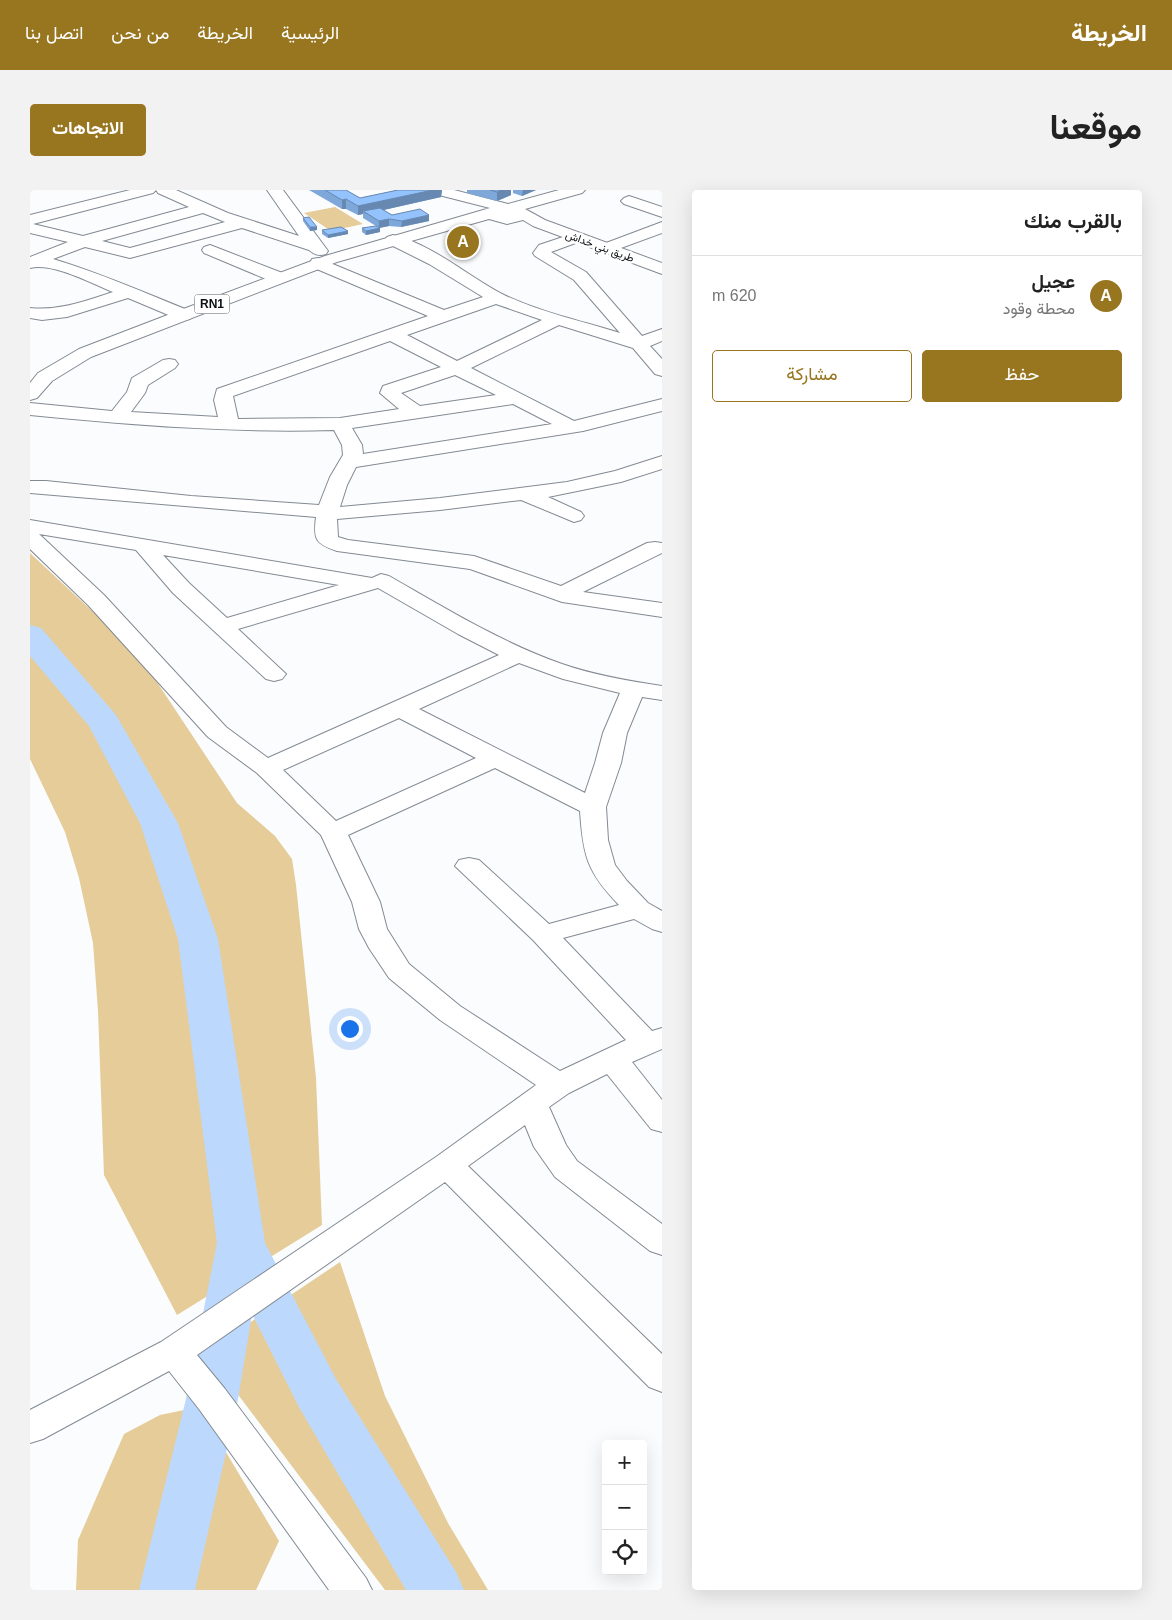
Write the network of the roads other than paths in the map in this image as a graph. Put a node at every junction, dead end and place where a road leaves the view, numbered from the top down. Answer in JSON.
{"nodes":[{"id":1,"x":163,"y":190,"type":"edge"},
{"id":2,"x":275,"y":190,"type":"edge"},
{"id":3,"x":436,"y":190,"type":"edge"},
{"id":4,"x":577,"y":190,"type":"edge"},
{"id":5,"x":584,"y":190,"type":"edge"},
{"id":6,"x":140,"y":191,"type":"edge"},
{"id":7,"x":629,"y":201,"type":"dead end"},
{"id":8,"x":204,"y":208,"type":"junction"},
{"id":9,"x":662,"y":212,"type":"edge"},
{"id":10,"x":507,"y":214,"type":"junction"},
{"id":11,"x":30,"y":220,"type":"edge"},
{"id":12,"x":240,"y":223,"type":"junction"},
{"id":13,"x":662,"y":227,"type":"edge"},
{"id":14,"x":30,"y":228,"type":"edge"},
{"id":15,"x":399,"y":238,"type":"junction"},
{"id":16,"x":575,"y":238,"type":"junction"},
{"id":17,"x":85,"y":241,"type":"junction"},
{"id":18,"x":604,"y":248,"type":"junction"},
{"id":19,"x":210,"y":250,"type":"dead end"},
{"id":20,"x":321,"y":256,"type":"junction"},
{"id":21,"x":34,"y":262,"type":"edge"},
{"id":22,"x":662,"y":269,"type":"edge"},
{"id":23,"x":279,"y":278,"type":"junction"},
{"id":24,"x":129,"y":292,"type":"junction"},
{"id":25,"x":497,"y":298,"type":"junction"},
{"id":26,"x":30,"y":313,"type":"edge"},
{"id":27,"x":184,"y":315,"type":"junction"},
{"id":28,"x":443,"y":316,"type":"junction"},
{"id":29,"x":556,"y":320,"type":"junction"},
{"id":30,"x":662,"y":334,"type":"edge"},
{"id":31,"x":392,"y":335,"type":"junction"},
{"id":32,"x":654,"y":357,"type":"edge"},
{"id":33,"x":169,"y":364,"type":"dead end"},
{"id":34,"x":457,"y":368,"type":"junction"},
{"id":35,"x":30,"y":394,"type":"edge"},
{"id":36,"x":516,"y":398,"type":"junction"},
{"id":37,"x":662,"y":405,"type":"edge"},
{"id":38,"x":30,"y":409,"type":"edge"},
{"id":39,"x":415,"y":412,"type":"junction"},
{"id":40,"x":117,"y":417,"type":"junction"},
{"id":41,"x":230,"y":424,"type":"junction"},
{"id":42,"x":340,"y":424,"type":"junction"},
{"id":43,"x":572,"y":427,"type":"junction"},
{"id":44,"x":350,"y":462,"type":"junction"},
{"id":45,"x":662,"y":462,"type":"edge"},
{"id":46,"x":30,"y":487,"type":"edge"},
{"id":47,"x":525,"y":494,"type":"junction"},
{"id":48,"x":327,"y":513,"type":"junction"},
{"id":49,"x":574,"y":516,"type":"dead end"},
{"id":50,"x":30,"y":526,"type":"edge"},
{"id":51,"x":30,"y":537,"type":"edge"},
{"id":52,"x":144,"y":547,"type":"junction"},
{"id":53,"x":655,"y":548,"type":"dead end"},
{"id":54,"x":458,"y":561,"type":"junction"},
{"id":55,"x":375,"y":583,"type":"junction"},
{"id":56,"x":562,"y":594,"type":"junction"},
{"id":57,"x":662,"y":610,"type":"edge"},
{"id":58,"x":223,"y":626,"type":"junction"},
{"id":59,"x":518,"y":655,"type":"junction"},
{"id":60,"x":274,"y":674,"type":"dead end"},
{"id":61,"x":633,"y":690,"type":"junction"},
{"id":62,"x":662,"y":693,"type":"edge"},
{"id":63,"x":400,"y":709,"type":"junction"},
{"id":64,"x":496,"y":758,"type":"junction"},
{"id":65,"x":266,"y":768,"type":"junction"},
{"id":66,"x":593,"y":807,"type":"junction"},
{"id":67,"x":333,"y":832,"type":"junction"},
{"id":68,"x":469,"y":866,"type":"dead end"},
{"id":69,"x":638,"y":909,"type":"junction"},
{"id":70,"x":662,"y":923,"type":"edge"},
{"id":71,"x":543,"y":934,"type":"junction"},
{"id":72,"x":654,"y":1041,"type":"edge"},
{"id":73,"x":612,"y":1059,"type":"junction"},
{"id":74,"x":558,"y":1085,"type":"junction"},
{"id":75,"x":532,"y":1106,"type":"junction"},
{"id":76,"x":662,"y":1121,"type":"edge"},
{"id":77,"x":447,"y":1165,"type":"junction"},
{"id":78,"x":662,"y":1242,"type":"edge"},
{"id":79,"x":174,"y":1352,"type":"junction"},
{"id":80,"x":662,"y":1377,"type":"edge"},
{"id":81,"x":30,"y":1428,"type":"edge"},
{"id":82,"x":352,"y":1590,"type":"edge"}],
"edges":[{"from":1,"to":8,"type":"street"},
{"from":2,"to":20,"type":"street"},
{"from":3,"to":10,"type":"street"},
{"from":4,"to":10,"type":"street","number":"RN1"},
{"from":5,"to":10,"type":"street","number":"RN1"},
{"from":6,"to":11,"type":"street"},
{"from":7,"to":9,"type":"street"},
{"from":8,"to":12,"type":"street"},
{"from":8,"to":17,"type":"street"},
{"from":10,"to":15,"type":"street","number":"RN1"},
{"from":10,"to":16,"type":"street","name":"طريق بني خداش"},
{"from":12,"to":17,"type":"street"},
{"from":12,"to":20,"type":"street"},
{"from":13,"to":18,"type":"street"},
{"from":14,"to":17,"type":"street"},
{"from":15,"to":20,"type":"street","number":"RN1"},
{"from":15,"to":25,"type":"street"},
{"from":16,"to":18,"type":"street","name":"طريق بني خداش"},
{"from":16,"to":32,"type":"street"},
{"from":17,"to":21,"type":"street"},
{"from":18,"to":22,"type":"street","name":"طريق بني خداش"},
{"from":19,"to":23,"type":"street"},
{"from":20,"to":23,"type":"street","number":"RN1"},
{"from":20,"to":28,"type":"street"},
{"from":21,"to":24,"type":"street"},
{"from":23,"to":27,"type":"street","number":"RN1"},
{"from":24,"to":26,"type":"street"},
{"from":24,"to":27,"type":"street"},
{"from":25,"to":28,"type":"street"},
{"from":25,"to":29,"type":"street"},
{"from":27,"to":35,"type":"street","number":"RN1"},
{"from":28,"to":31,"type":"street"},
{"from":29,"to":32,"type":"street"},
{"from":29,"to":34,"type":"street"},
{"from":30,"to":32,"type":"street"},
{"from":31,"to":34,"type":"street"},
{"from":31,"to":41,"type":"street"},
{"from":33,"to":40,"type":"street"},
{"from":34,"to":36,"type":"street"},
{"from":34,"to":39,"type":"street"},
{"from":36,"to":39,"type":"street"},
{"from":36,"to":43,"type":"street"},
{"from":37,"to":43,"type":"street"},
{"from":38,"to":40,"type":"street"},
{"from":39,"to":42,"type":"street"},
{"from":40,"to":41,"type":"street"},
{"from":41,"to":42,"type":"street"},
{"from":42,"to":44,"type":"street"},
{"from":43,"to":44,"type":"street"},
{"from":44,"to":48,"type":"street"},
{"from":45,"to":47,"type":"street"},
{"from":46,"to":48,"type":"street"},
{"from":47,"to":48,"type":"street"},
{"from":47,"to":49,"type":"street"},
{"from":48,"to":54,"type":"street"},
{"from":50,"to":52,"type":"street"},
{"from":51,"to":65,"type":"street"},
{"from":52,"to":55,"type":"street"},
{"from":52,"to":58,"type":"street"},
{"from":53,"to":56,"type":"street"},
{"from":54,"to":55,"type":"street"},
{"from":54,"to":56,"type":"street"},
{"from":55,"to":58,"type":"street"},
{"from":55,"to":59,"type":"street"},
{"from":56,"to":57,"type":"street"},
{"from":58,"to":60,"type":"street"},
{"from":59,"to":61,"type":"street"},
{"from":59,"to":63,"type":"street"},
{"from":61,"to":62,"type":"street"},
{"from":61,"to":66,"type":"street"},
{"from":63,"to":64,"type":"street"},
{"from":63,"to":65,"type":"street"},
{"from":64,"to":66,"type":"street"},
{"from":64,"to":67,"type":"street"},
{"from":65,"to":67,"type":"street"},
{"from":66,"to":69,"type":"street"},
{"from":67,"to":74,"type":"street"},
{"from":68,"to":71,"type":"street"},
{"from":69,"to":70,"type":"street"},
{"from":69,"to":71,"type":"street"},
{"from":71,"to":72,"type":"street"},
{"from":72,"to":73,"type":"street"},
{"from":73,"to":74,"type":"street"},
{"from":73,"to":76,"type":"street"},
{"from":74,"to":75,"type":"street"},
{"from":75,"to":77,"type":"street"},
{"from":75,"to":78,"type":"street"},
{"from":77,"to":79,"type":"street"},
{"from":77,"to":80,"type":"street"},
{"from":79,"to":81,"type":"street"},
{"from":79,"to":82,"type":"street"}]}
